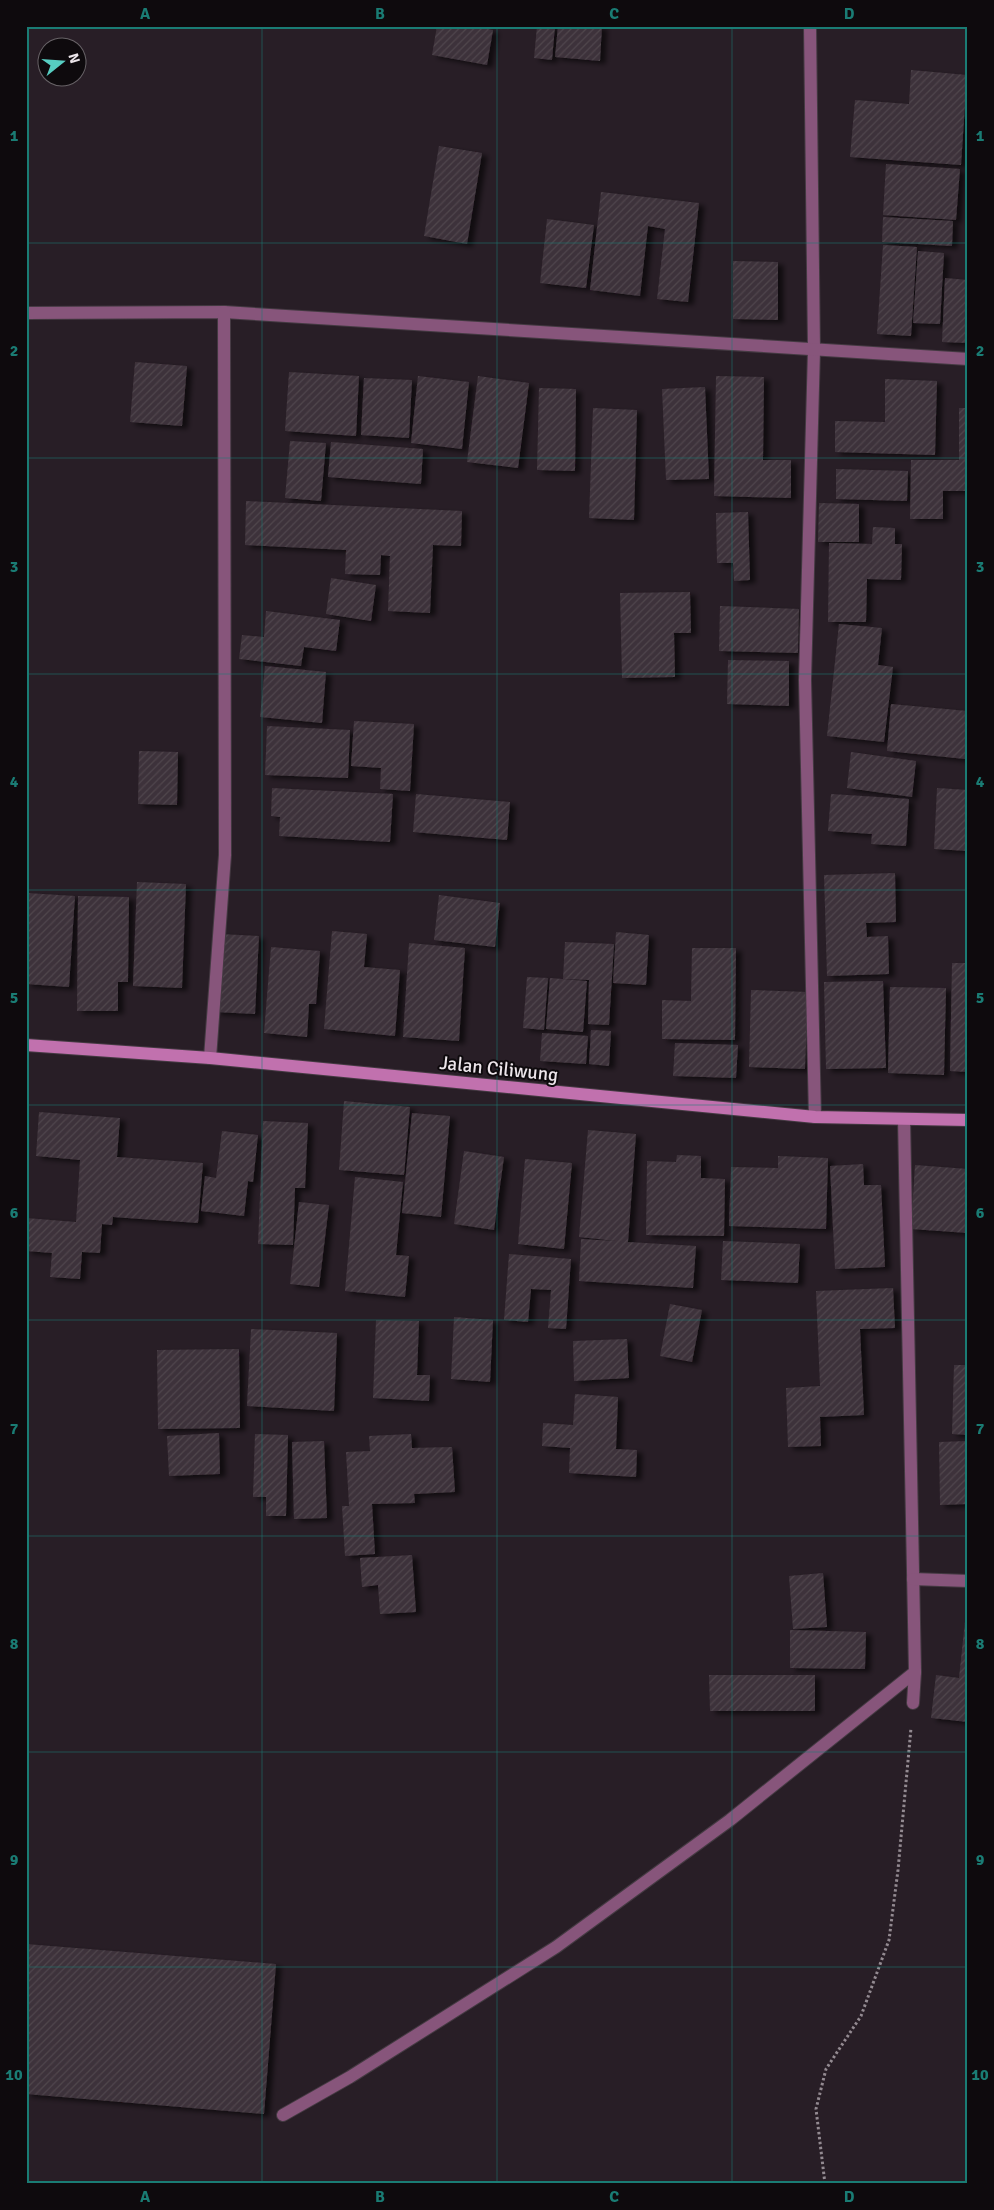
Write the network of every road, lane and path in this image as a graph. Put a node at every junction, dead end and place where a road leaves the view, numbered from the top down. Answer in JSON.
{"nodes":[{"id":1,"x":810,"y":26,"type":"edge"},
{"id":2,"x":224,"y":312,"type":"junction"},
{"id":3,"x":26,"y":313,"type":"edge"},
{"id":4,"x":814,"y":350,"type":"junction"},
{"id":5,"x":968,"y":359,"type":"edge"},
{"id":6,"x":26,"y":1045,"type":"edge"},
{"id":7,"x":210,"y":1058,"type":"junction"},
{"id":8,"x":815,"y":1117,"type":"junction"},
{"id":9,"x":904,"y":1119,"type":"junction"},
{"id":10,"x":968,"y":1120,"type":"edge"},
{"id":11,"x":914,"y":1579,"type":"junction"},
{"id":12,"x":968,"y":1581,"type":"edge"},
{"id":13,"x":916,"y":1672,"type":"junction"},
{"id":14,"x":913,"y":1703,"type":"joint"},
{"id":15,"x":283,"y":2115,"type":"dead end"},
{"id":16,"x":825,"y":2184,"type":"edge"}],
"edges":[{"from":1,"to":4,"type":"street"},
{"from":2,"to":3,"type":"street"},
{"from":2,"to":4,"type":"street"},
{"from":2,"to":7,"type":"street"},
{"from":4,"to":5,"type":"street"},
{"from":4,"to":8,"type":"street"},
{"from":6,"to":7,"type":"main road","name":"Jalan Ciliwung"},
{"from":7,"to":8,"type":"main road","name":"Jalan Ciliwung"},
{"from":8,"to":9,"type":"main road","name":"Jalan Ciliwung"},
{"from":9,"to":10,"type":"main road","name":"Jalan Ciliwung"},
{"from":9,"to":11,"type":"street"},
{"from":11,"to":12,"type":"street"},
{"from":11,"to":13,"type":"street"},
{"from":13,"to":14,"type":"street"},
{"from":13,"to":15,"type":"street"},
{"from":14,"to":16,"type":"path"}]}
